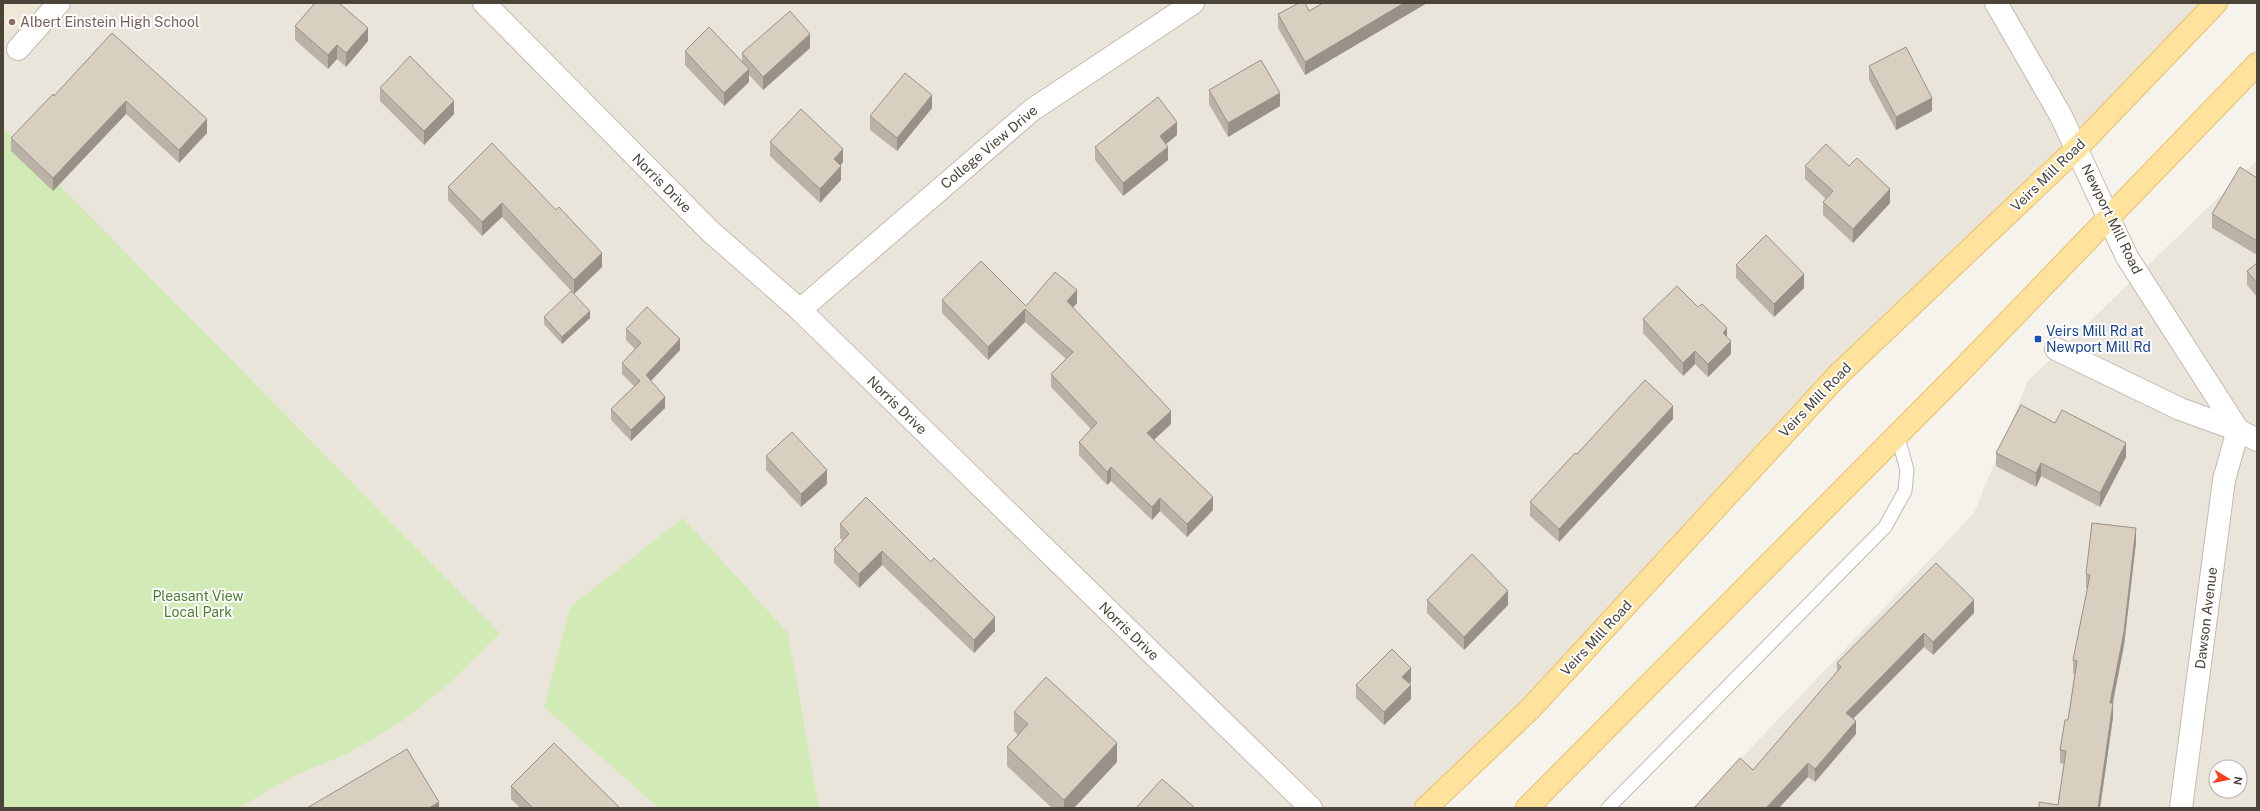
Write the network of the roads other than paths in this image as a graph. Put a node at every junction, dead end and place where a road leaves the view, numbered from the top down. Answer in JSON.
{"nodes":[{"id":1,"x":59,"y":3,"type":"edge"},
{"id":2,"x":484,"y":3,"type":"edge"},
{"id":3,"x":1193,"y":3,"type":"edge"},
{"id":4,"x":1996,"y":3,"type":"edge"},
{"id":5,"x":2216,"y":3,"type":"edge"},
{"id":6,"x":18,"y":49,"type":"dead end"},
{"id":7,"x":2257,"y":64,"type":"edge"},
{"id":8,"x":2077,"y":148,"type":"junction"},
{"id":9,"x":2108,"y":217,"type":"junction"},
{"id":10,"x":800,"y":310,"type":"junction"},
{"id":11,"x":2056,"y":349,"type":"dead end"},
{"id":12,"x":2238,"y":430,"type":"junction"},
{"id":13,"x":1897,"y":434,"type":"junction"},
{"id":14,"x":2257,"y":440,"type":"edge"},
{"id":15,"x":1310,"y":808,"type":"edge"},
{"id":16,"x":1426,"y":808,"type":"edge"},
{"id":17,"x":1527,"y":808,"type":"edge"},
{"id":18,"x":1608,"y":808,"type":"edge"},
{"id":19,"x":2181,"y":808,"type":"edge"}],
"edges":[{"from":1,"to":6,"type":"street"},
{"from":2,"to":10,"type":"street","name":"Norris Drive"},
{"from":3,"to":10,"type":"street","name":"College View Drive"},
{"from":4,"to":8,"type":"street","name":"Newport Mill Road"},
{"from":5,"to":8,"type":"main road","name":"Veirs Mill Road"},
{"from":7,"to":9,"type":"main road"},
{"from":8,"to":9,"type":"street","name":"Newport Mill Road"},
{"from":8,"to":16,"type":"main road","name":"Veirs Mill Road"},
{"from":9,"to":12,"type":"street","name":"Newport Mill Road"},
{"from":9,"to":13,"type":"main road"},
{"from":10,"to":15,"type":"street","name":"Norris Drive"},
{"from":11,"to":12,"type":"street","name":"Newport Mill Road"},
{"from":12,"to":14,"type":"street","name":"Newport Mill Road"},
{"from":12,"to":19,"type":"street","name":"Dawson Avenue"},
{"from":13,"to":17,"type":"main road"},
{"from":13,"to":18,"type":"lane"}]}
